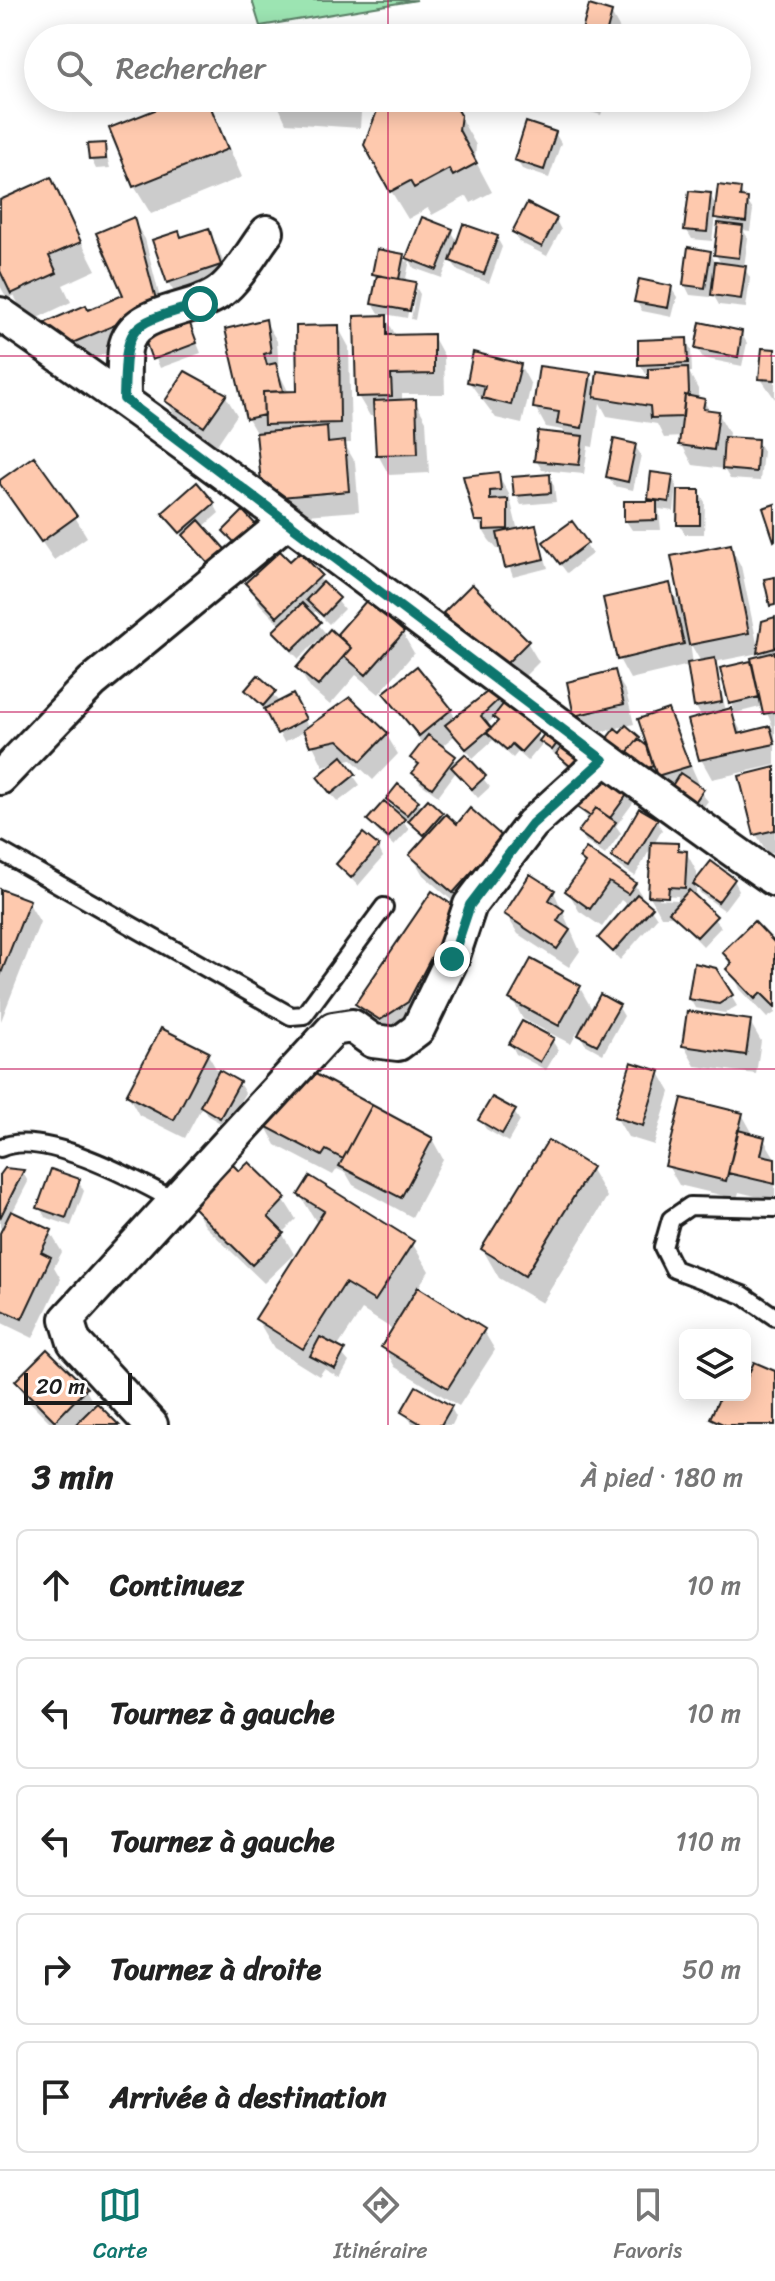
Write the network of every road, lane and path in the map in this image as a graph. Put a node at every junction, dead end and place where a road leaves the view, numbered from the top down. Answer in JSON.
{"nodes":[{"id":1,"x":267,"y":232,"type":"dead end"},
{"id":2,"x":0,"y":314,"type":"edge"},
{"id":3,"x":124,"y":399,"type":"junction"},
{"id":4,"x":286,"y":522,"type":"junction"},
{"id":5,"x":603,"y":760,"type":"junction"},
{"id":6,"x":0,"y":778,"type":"edge"},
{"id":7,"x":0,"y":851,"type":"edge"},
{"id":8,"x":775,"y":880,"type":"edge"},
{"id":9,"x":384,"y":907,"type":"dead end"},
{"id":10,"x":0,"y":1148,"type":"edge"},
{"id":11,"x":175,"y":1201,"type":"junction"},
{"id":12,"x":775,"y":1208,"type":"edge"},
{"id":13,"x":775,"y":1317,"type":"edge"},
{"id":14,"x":151,"y":1425,"type":"edge"}],
"edges":[{"from":1,"to":3,"type":"street"},
{"from":2,"to":3,"type":"street"},
{"from":3,"to":4,"type":"street"},
{"from":4,"to":5,"type":"street"},
{"from":4,"to":6,"type":"street"},
{"from":5,"to":8,"type":"street"},
{"from":5,"to":11,"type":"street"},
{"from":7,"to":9,"type":"lane"},
{"from":10,"to":11,"type":"lane"},
{"from":11,"to":14,"type":"street"},
{"from":12,"to":13,"type":"lane"}]}
